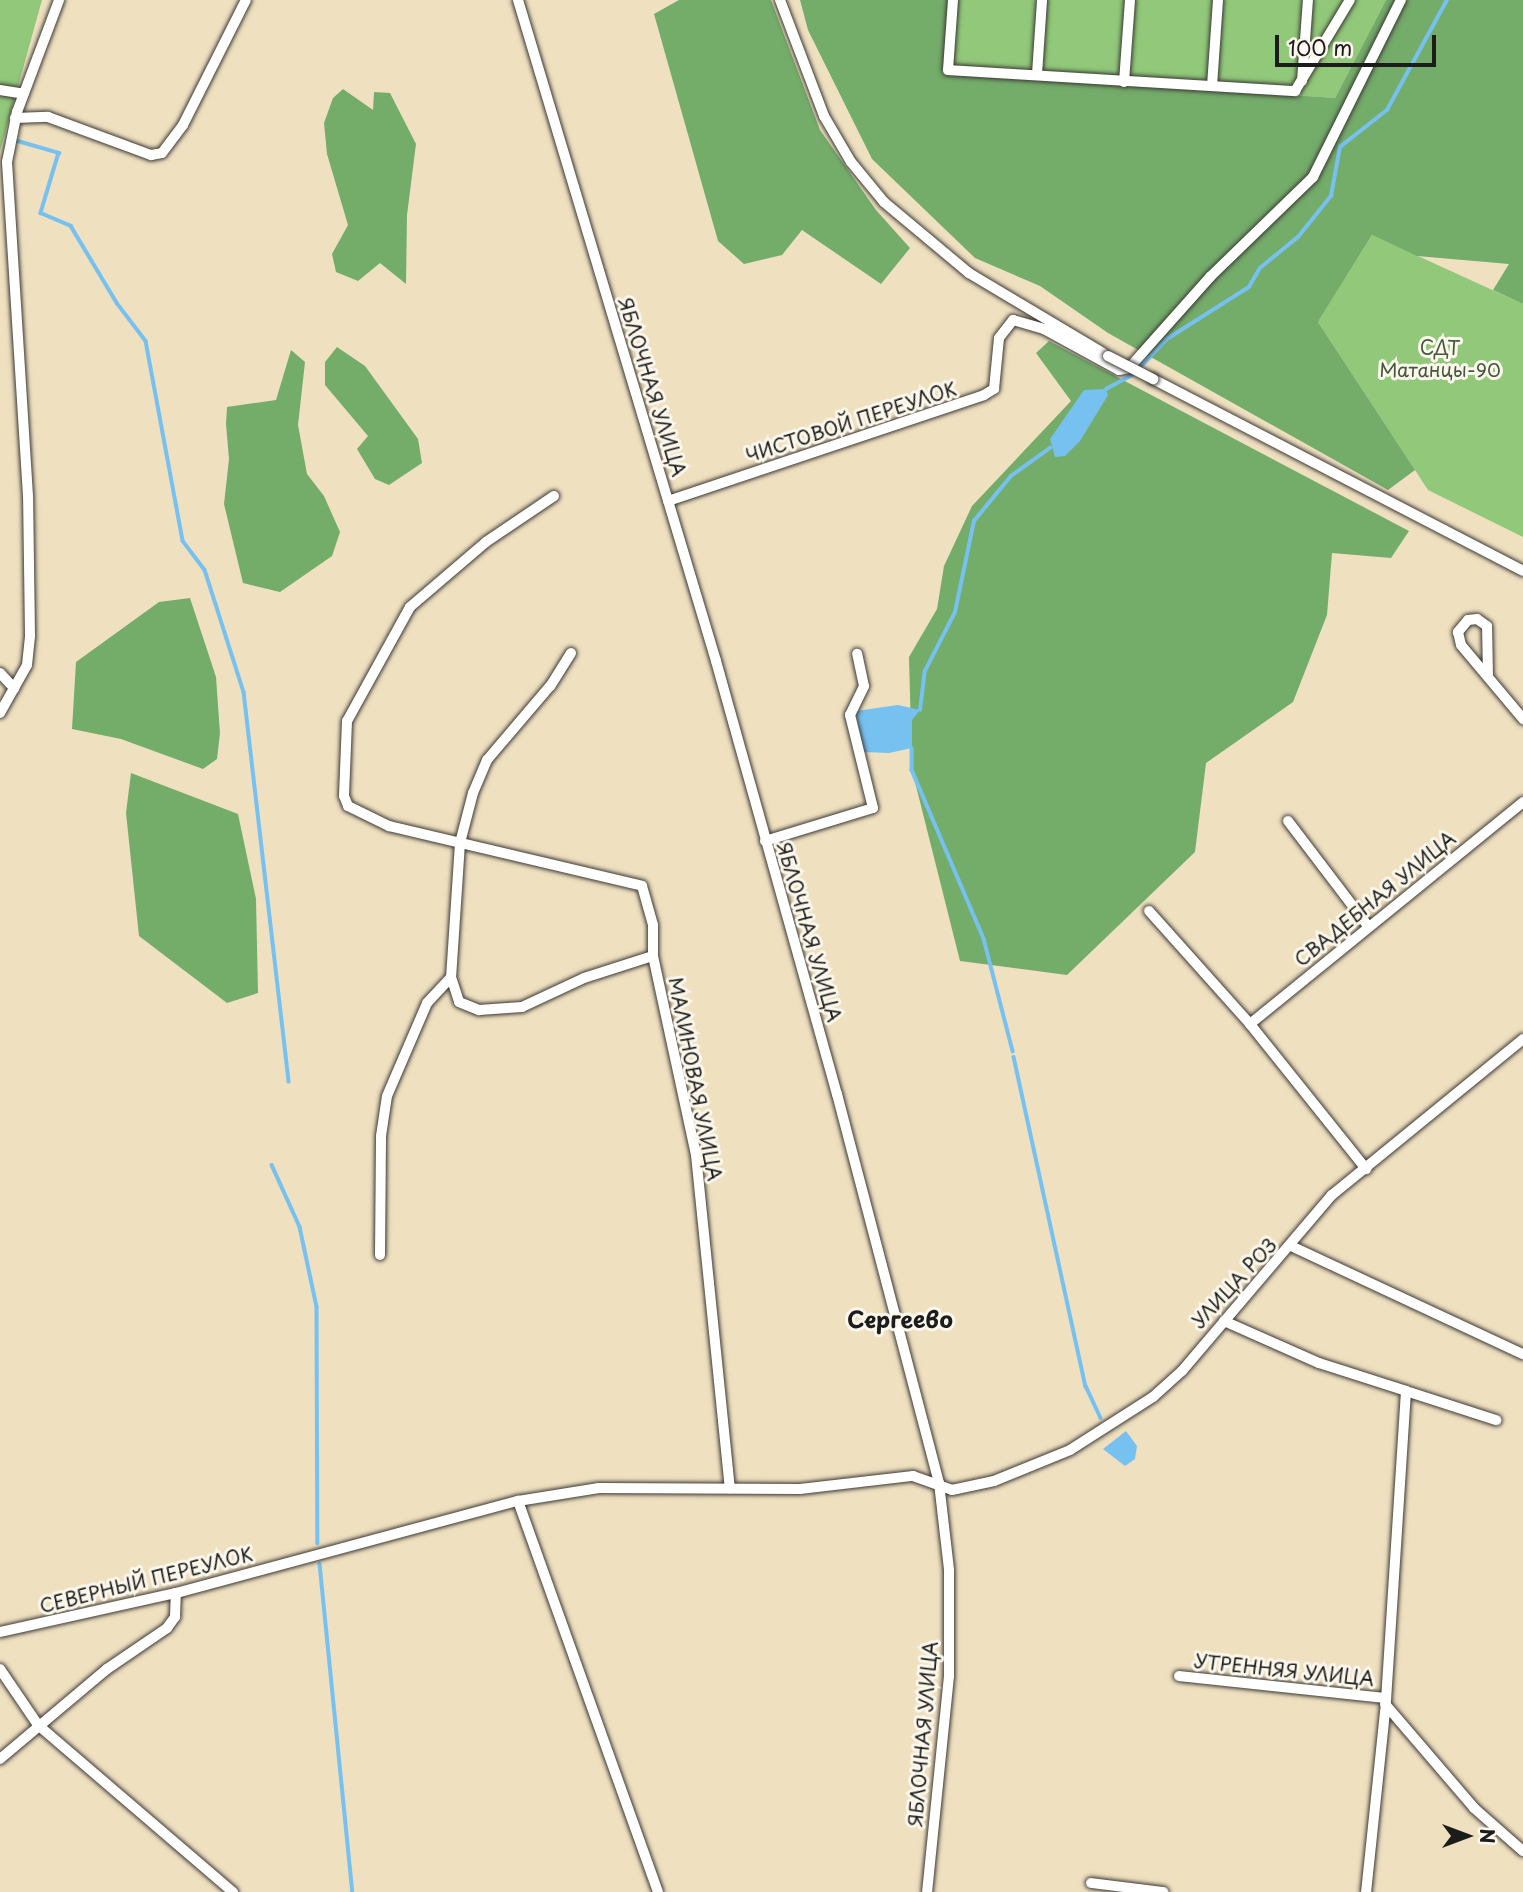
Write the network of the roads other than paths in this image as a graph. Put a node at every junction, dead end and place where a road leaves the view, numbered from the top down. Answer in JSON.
{"nodes":[{"id":1,"x":59,"y":0,"type":"edge"},
{"id":2,"x":246,"y":0,"type":"edge"},
{"id":3,"x":518,"y":0,"type":"edge"},
{"id":4,"x":780,"y":0,"type":"edge"},
{"id":5,"x":953,"y":0,"type":"edge"},
{"id":6,"x":1042,"y":0,"type":"edge"},
{"id":7,"x":1130,"y":0,"type":"edge"},
{"id":8,"x":1218,"y":0,"type":"edge"},
{"id":9,"x":1308,"y":0,"type":"edge"},
{"id":10,"x":1350,"y":0,"type":"edge"},
{"id":11,"x":1401,"y":0,"type":"edge"},
{"id":12,"x":1037,"y":74,"type":"junction"},
{"id":13,"x":1124,"y":82,"type":"junction"},
{"id":14,"x":1212,"y":86,"type":"junction"},
{"id":15,"x":1302,"y":86,"type":"junction"},
{"id":16,"x":0,"y":89,"type":"edge"},
{"id":17,"x":24,"y":94,"type":"junction"},
{"id":18,"x":15,"y":118,"type":"junction"},
{"id":19,"x":4,"y":188,"type":"edge"},
{"id":20,"x":554,"y":496,"type":"dead end"},
{"id":21,"x":668,"y":501,"type":"junction"},
{"id":22,"x":1523,"y":571,"type":"edge"},
{"id":23,"x":571,"y":653,"type":"dead end"},
{"id":24,"x":857,"y":654,"type":"dead end"},
{"id":25,"x":0,"y":673,"type":"edge"},
{"id":26,"x":1488,"y":676,"type":"junction"},
{"id":27,"x":15,"y":688,"type":"junction"},
{"id":28,"x":0,"y":713,"type":"edge"},
{"id":29,"x":1523,"y":719,"type":"edge"},
{"id":30,"x":1523,"y":802,"type":"edge"},
{"id":31,"x":1288,"y":821,"type":"dead end"},
{"id":32,"x":765,"y":841,"type":"junction"},
{"id":33,"x":460,"y":843,"type":"junction"},
{"id":34,"x":1149,"y":911,"type":"dead end"},
{"id":35,"x":1368,"y":926,"type":"junction"},
{"id":36,"x":653,"y":956,"type":"junction"},
{"id":37,"x":451,"y":977,"type":"junction"},
{"id":38,"x":1250,"y":1024,"type":"junction"},
{"id":39,"x":1523,"y":1039,"type":"edge"},
{"id":40,"x":1366,"y":1169,"type":"junction"},
{"id":41,"x":1291,"y":1247,"type":"junction"},
{"id":42,"x":380,"y":1255,"type":"dead end"},
{"id":43,"x":1224,"y":1321,"type":"junction"},
{"id":44,"x":1523,"y":1354,"type":"edge"},
{"id":45,"x":1406,"y":1391,"type":"junction"},
{"id":46,"x":1496,"y":1420,"type":"dead end"},
{"id":47,"x":939,"y":1483,"type":"junction"},
{"id":48,"x":730,"y":1488,"type":"junction"},
{"id":49,"x":518,"y":1501,"type":"junction"},
{"id":50,"x":176,"y":1593,"type":"junction"},
{"id":51,"x":0,"y":1632,"type":"edge"},
{"id":52,"x":0,"y":1669,"type":"edge"},
{"id":53,"x":1179,"y":1676,"type":"dead end"},
{"id":54,"x":1385,"y":1701,"type":"junction"},
{"id":55,"x":38,"y":1725,"type":"junction"},
{"id":56,"x":0,"y":1759,"type":"edge"},
{"id":57,"x":1523,"y":1851,"type":"edge"},
{"id":58,"x":1091,"y":1883,"type":"dead end"},
{"id":59,"x":233,"y":1892,"type":"edge"},
{"id":60,"x":658,"y":1892,"type":"edge"},
{"id":61,"x":927,"y":1892,"type":"edge"},
{"id":62,"x":1163,"y":1892,"type":"edge"},
{"id":63,"x":1366,"y":1892,"type":"edge"}],
"edges":[{"from":1,"to":17,"type":"street"},
{"from":2,"to":18,"type":"street"},
{"from":3,"to":21,"type":"street","name":"ЯБЛОЧНАЯ УЛИЦА"},
{"from":4,"to":22,"type":"street","bridge":true},
{"from":5,"to":12,"type":"street"},
{"from":6,"to":12,"type":"street"},
{"from":7,"to":13,"type":"street"},
{"from":8,"to":14,"type":"street"},
{"from":9,"to":15,"type":"street"},
{"from":10,"to":15,"type":"street"},
{"from":11,"to":21,"type":"street","name":"ЧИСТОВОЙ ПЕРЕУЛОК"},
{"from":12,"to":13,"type":"street"},
{"from":13,"to":14,"type":"street"},
{"from":14,"to":15,"type":"street"},
{"from":16,"to":17,"type":"street"},
{"from":17,"to":18,"type":"street"},
{"from":18,"to":19,"type":"street"},
{"from":19,"to":27,"type":"street"},
{"from":20,"to":33,"type":"street"},
{"from":21,"to":32,"type":"street","name":"ЯБЛОЧНАЯ УЛИЦА"},
{"from":23,"to":33,"type":"street"},
{"from":24,"to":32,"type":"street"},
{"from":25,"to":27,"type":"street"},
{"from":26,"to":26,"type":"street"},
{"from":26,"to":29,"type":"street"},
{"from":27,"to":28,"type":"street"},
{"from":30,"to":35,"type":"street","name":"СВАДЕБНАЯ УЛИЦА"},
{"from":31,"to":35,"type":"street"},
{"from":32,"to":47,"type":"street","name":"ЯБЛОЧНАЯ УЛИЦА"},
{"from":33,"to":36,"type":"street","name":"МАЛИНОВАЯ УЛИЦА"},
{"from":33,"to":37,"type":"street"},
{"from":34,"to":38,"type":"street"},
{"from":35,"to":38,"type":"street","name":"СВАДЕБНАЯ УЛИЦА"},
{"from":36,"to":37,"type":"street"},
{"from":36,"to":48,"type":"street","name":"МАЛИНОВАЯ УЛИЦА"},
{"from":37,"to":42,"type":"street"},
{"from":38,"to":40,"type":"street"},
{"from":39,"to":40,"type":"street","name":"УЛИЦА РОЗ"},
{"from":40,"to":41,"type":"street","name":"УЛИЦА РОЗ"},
{"from":41,"to":43,"type":"street","name":"УЛИЦА РОЗ"},
{"from":41,"to":44,"type":"street"},
{"from":43,"to":45,"type":"street"},
{"from":43,"to":47,"type":"street","name":"УЛИЦА РОЗ"},
{"from":45,"to":46,"type":"street"},
{"from":45,"to":54,"type":"street"},
{"from":47,"to":48,"type":"street","name":"УЛИЦА РОЗ"},
{"from":47,"to":61,"type":"street","name":"ЯБЛОЧНАЯ УЛИЦА"},
{"from":48,"to":49,"type":"street","name":"УЛИЦА РОЗ"},
{"from":49,"to":50,"type":"street","name":"СЕВЕРНЫЙ ПЕРЕУЛОК"},
{"from":49,"to":60,"type":"street"},
{"from":50,"to":51,"type":"street","name":"СЕВЕРНЫЙ ПЕРЕУЛОК"},
{"from":50,"to":55,"type":"street"},
{"from":52,"to":55,"type":"street"},
{"from":53,"to":54,"type":"street","name":"УТРЕННЯЯ УЛИЦА"},
{"from":54,"to":57,"type":"street"},
{"from":54,"to":63,"type":"street"},
{"from":55,"to":56,"type":"street"},
{"from":55,"to":59,"type":"street"},
{"from":58,"to":62,"type":"street"}]}
